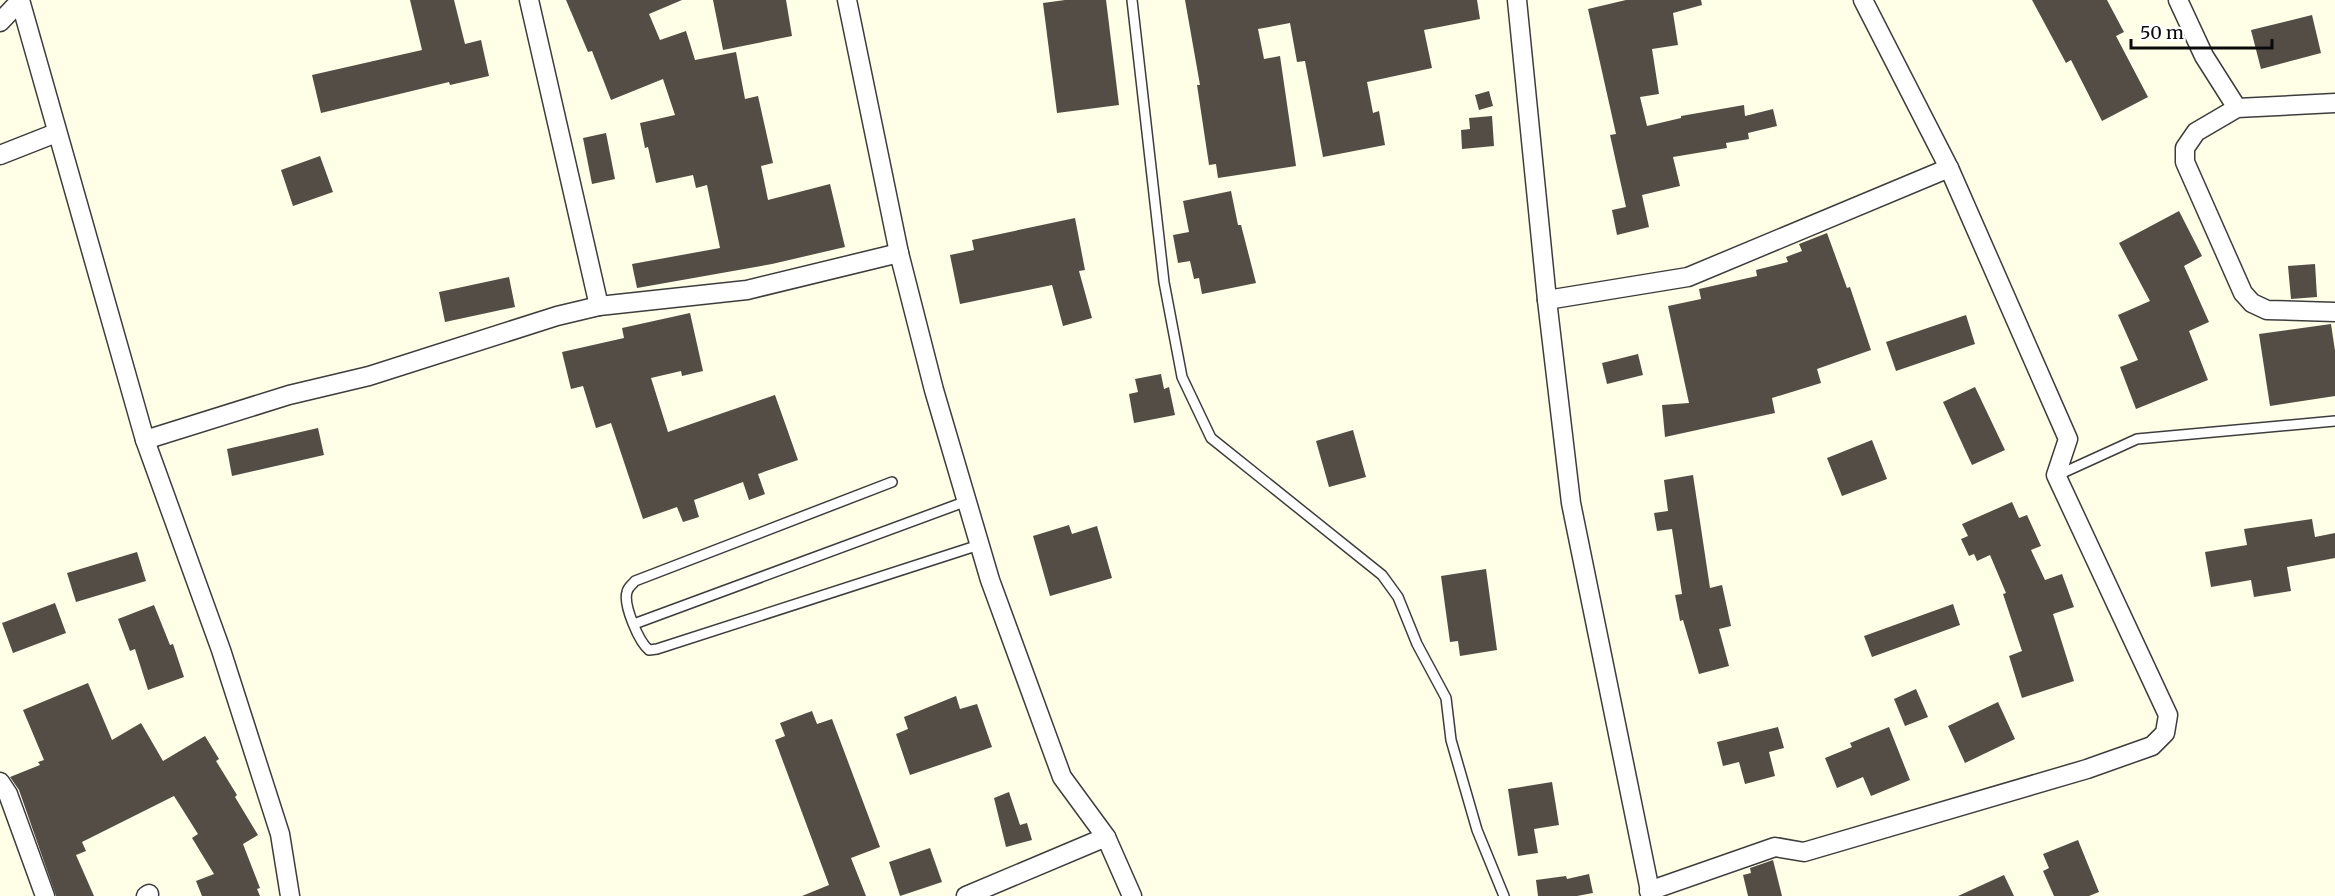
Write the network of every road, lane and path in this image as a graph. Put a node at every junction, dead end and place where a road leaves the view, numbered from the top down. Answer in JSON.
{"nodes":[{"id":1,"x":529,"y":0,"type":"edge"},
{"id":2,"x":847,"y":0,"type":"edge"},
{"id":3,"x":1132,"y":0,"type":"edge"},
{"id":4,"x":1517,"y":0,"type":"edge"},
{"id":5,"x":1863,"y":0,"type":"edge"},
{"id":6,"x":2178,"y":0,"type":"edge"},
{"id":7,"x":20,"y":1,"type":"edge"},
{"id":8,"x":0,"y":22,"type":"edge"},
{"id":9,"x":2335,"y":103,"type":"edge"},
{"id":10,"x":2237,"y":108,"type":"junction"},
{"id":11,"x":56,"y":133,"type":"junction"},
{"id":12,"x":0,"y":155,"type":"edge"},
{"id":13,"x":1949,"y":168,"type":"junction"},
{"id":14,"x":899,"y":253,"type":"junction"},
{"id":15,"x":1547,"y":300,"type":"junction"},
{"id":16,"x":599,"y":306,"type":"junction"},
{"id":17,"x":2335,"y":312,"type":"edge"},
{"id":18,"x":2335,"y":421,"type":"edge"},
{"id":19,"x":145,"y":441,"type":"junction"},
{"id":20,"x":2056,"y":475,"type":"junction"},
{"id":21,"x":892,"y":482,"type":"dead end"},
{"id":22,"x":967,"y":501,"type":"junction"},
{"id":23,"x":979,"y":544,"type":"junction"},
{"id":24,"x":634,"y":624,"type":"junction"},
{"id":25,"x":0,"y":782,"type":"edge"},
{"id":26,"x":1106,"y":837,"type":"junction"},
{"id":27,"x":1650,"y":893,"type":"edge"},
{"id":28,"x":45,"y":896,"type":"edge"},
{"id":29,"x":290,"y":896,"type":"edge"},
{"id":30,"x":966,"y":896,"type":"edge"},
{"id":31,"x":1132,"y":896,"type":"edge"},
{"id":32,"x":1504,"y":896,"type":"edge"}],
"edges":[{"from":1,"to":16,"type":"street"},
{"from":2,"to":14,"type":"street"},
{"from":3,"to":32,"type":"lane"},
{"from":4,"to":15,"type":"street"},
{"from":5,"to":13,"type":"street"},
{"from":6,"to":10,"type":"street"},
{"from":7,"to":8,"type":"street"},
{"from":7,"to":11,"type":"street"},
{"from":9,"to":10,"type":"street"},
{"from":10,"to":17,"type":"street"},
{"from":11,"to":12,"type":"street"},
{"from":11,"to":19,"type":"street"},
{"from":13,"to":15,"type":"street"},
{"from":13,"to":20,"type":"street"},
{"from":14,"to":16,"type":"street"},
{"from":14,"to":22,"type":"street"},
{"from":15,"to":27,"type":"street"},
{"from":16,"to":19,"type":"street"},
{"from":18,"to":20,"type":"lane"},
{"from":19,"to":29,"type":"street"},
{"from":20,"to":27,"type":"street"},
{"from":21,"to":24,"type":"lane"},
{"from":22,"to":23,"type":"street"},
{"from":22,"to":24,"type":"lane"},
{"from":23,"to":24,"type":"lane"},
{"from":23,"to":26,"type":"street"},
{"from":25,"to":28,"type":"street"},
{"from":26,"to":30,"type":"street"},
{"from":26,"to":31,"type":"street"}]}
